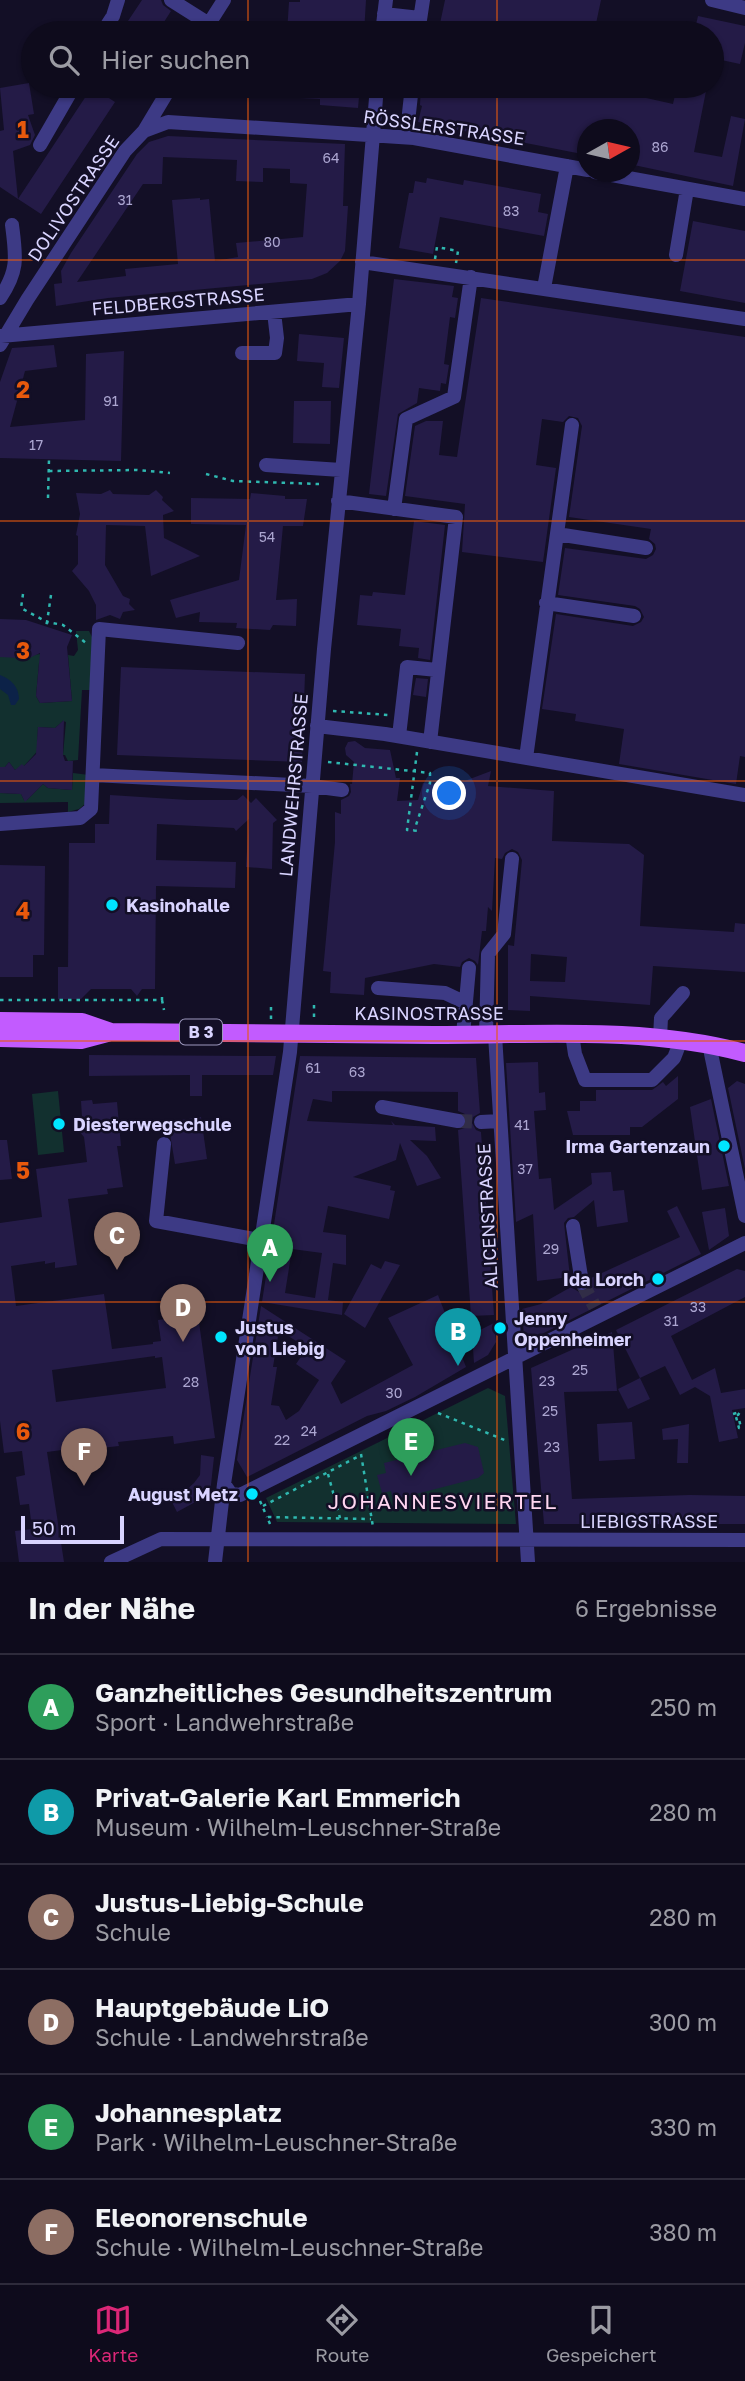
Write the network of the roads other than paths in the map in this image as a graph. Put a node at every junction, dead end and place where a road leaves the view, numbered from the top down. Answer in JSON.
{"nodes":[{"id":1,"x":118,"y":0,"type":"edge"},
{"id":2,"x":171,"y":0,"type":"edge"},
{"id":3,"x":223,"y":0,"type":"edge"},
{"id":4,"x":423,"y":0,"type":"edge"},
{"id":5,"x":712,"y":0,"type":"edge"},
{"id":6,"x":385,"y":7,"type":"edge"},
{"id":7,"x":745,"y":8,"type":"edge"},
{"id":8,"x":420,"y":18,"type":"junction"},
{"id":9,"x":110,"y":21,"type":"edge"},
{"id":10,"x":196,"y":21,"type":"edge"},
{"id":11,"x":211,"y":21,"type":"edge"},
{"id":12,"x":420,"y":21,"type":"edge"},
{"id":13,"x":67,"y":98,"type":"edge"},
{"id":14,"x":164,"y":98,"type":"edge"},
{"id":15,"x":376,"y":98,"type":"edge"},
{"id":16,"x":411,"y":98,"type":"edge"},
{"id":17,"x":409,"y":113,"type":"dead end"},
{"id":18,"x":168,"y":122,"type":"joint"},
{"id":19,"x":144,"y":131,"type":"junction"},
{"id":20,"x":373,"y":134,"type":"junction"},
{"id":21,"x":40,"y":145,"type":"dead end"},
{"id":22,"x":567,"y":166,"type":"junction"},
{"id":23,"x":577,"y":168,"type":"edge"},
{"id":24,"x":640,"y":180,"type":"edge"},
{"id":25,"x":687,"y":189,"type":"junction"},
{"id":26,"x":745,"y":197,"type":"edge"},
{"id":27,"x":12,"y":225,"type":"dead end"},
{"id":28,"x":676,"y":255,"type":"dead end"},
{"id":29,"x":362,"y":262,"type":"junction"},
{"id":30,"x":471,"y":277,"type":"junction"},
{"id":31,"x":544,"y":288,"type":"junction"},
{"id":32,"x":4,"y":293,"type":"edge"},
{"id":33,"x":27,"y":300,"type":"junction"},
{"id":34,"x":359,"y":304,"type":"junction"},
{"id":35,"x":274,"y":312,"type":"junction"},
{"id":36,"x":745,"y":319,"type":"edge"},
{"id":37,"x":2,"y":339,"type":"edge"},
{"id":38,"x":242,"y":353,"type":"dead end"},
{"id":39,"x":572,"y":425,"type":"dead end"},
{"id":40,"x":266,"y":465,"type":"dead end"},
{"id":41,"x":341,"y":477,"type":"junction"},
{"id":42,"x":338,"y":501,"type":"junction"},
{"id":43,"x":394,"y":509,"type":"junction"},
{"id":44,"x":556,"y":534,"type":"junction"},
{"id":45,"x":646,"y":548,"type":"dead end"},
{"id":46,"x":547,"y":603,"type":"junction"},
{"id":47,"x":634,"y":616,"type":"dead end"},
{"id":48,"x":239,"y":643,"type":"dead end"},
{"id":49,"x":438,"y":670,"type":"junction"},
{"id":50,"x":317,"y":726,"type":"junction"},
{"id":51,"x":399,"y":736,"type":"junction"},
{"id":52,"x":429,"y":742,"type":"junction"},
{"id":53,"x":526,"y":758,"type":"junction"},
{"id":54,"x":93,"y":775,"type":"junction"},
{"id":55,"x":312,"y":786,"type":"junction"},
{"id":56,"x":342,"y":790,"type":"dead end"},
{"id":57,"x":745,"y":796,"type":"edge"},
{"id":58,"x":0,"y":824,"type":"edge"},
{"id":59,"x":512,"y":859,"type":"dead end"},
{"id":60,"x":469,"y":968,"type":"dead end"},
{"id":61,"x":378,"y":988,"type":"dead end"},
{"id":62,"x":683,"y":993,"type":"dead end"},
{"id":63,"x":464,"y":1002,"type":"junction"},
{"id":64,"x":0,"y":1021,"type":"edge"},
{"id":65,"x":111,"y":1032,"type":"junction"},
{"id":66,"x":291,"y":1033,"type":"junction"},
{"id":67,"x":572,"y":1034,"type":"junction"},
{"id":68,"x":463,"y":1035,"type":"junction"},
{"id":69,"x":491,"y":1035,"type":"junction"},
{"id":70,"x":0,"y":1038,"type":"edge"},
{"id":71,"x":660,"y":1038,"type":"junction"},
{"id":72,"x":681,"y":1040,"type":"junction"},
{"id":73,"x":709,"y":1044,"type":"junction"},
{"id":74,"x":745,"y":1054,"type":"edge"},
{"id":75,"x":382,"y":1107,"type":"dead end"},
{"id":76,"x":458,"y":1121,"type":"tunnel mouth"},
{"id":77,"x":500,"y":1121,"type":"junction"},
{"id":78,"x":481,"y":1122,"type":"tunnel mouth"},
{"id":79,"x":164,"y":1144,"type":"dead end"},
{"id":80,"x":745,"y":1216,"type":"edge"},
{"id":81,"x":573,"y":1226,"type":"dead end"},
{"id":82,"x":260,"y":1240,"type":"junction"},
{"id":83,"x":745,"y":1243,"type":"edge"},
{"id":84,"x":582,"y":1283,"type":"tunnel mouth"},
{"id":85,"x":514,"y":1357,"type":"junction"},
{"id":86,"x":224,"y":1484,"type":"junction"},
{"id":87,"x":217,"y":1539,"type":"junction"},
{"id":88,"x":745,"y":1540,"type":"edge"},
{"id":89,"x":527,"y":1541,"type":"junction"},
{"id":90,"x":111,"y":1562,"type":"edge"},
{"id":91,"x":215,"y":1562,"type":"edge"},
{"id":92,"x":528,"y":1562,"type":"edge"}],
"edges":[{"from":1,"to":9,"type":"street"},
{"from":2,"to":10,"type":"street"},
{"from":3,"to":11,"type":"street"},
{"from":4,"to":8,"type":"street"},
{"from":5,"to":7,"type":"street"},
{"from":6,"to":8,"type":"street"},
{"from":8,"to":12,"type":"street"},
{"from":13,"to":21,"type":"street"},
{"from":14,"to":19,"type":"street"},
{"from":15,"to":20,"type":"street","name":"LANDWEHRSTRASSE"},
{"from":16,"to":17,"type":"street"},
{"from":18,"to":19,"type":"street","name":"DOLIVOSTRASSE"},
{"from":18,"to":20,"type":"street","name":"RÖSSLERSTRASSE"},
{"from":19,"to":33,"type":"street","name":"DOLIVOSTRASSE"},
{"from":20,"to":22,"type":"street","name":"RÖSSLERSTRASSE"},
{"from":20,"to":29,"type":"street","name":"LANDWEHRSTRASSE"},
{"from":22,"to":23,"type":"street","name":"RÖSSLERSTRASSE"},
{"from":22,"to":31,"type":"street"},
{"from":24,"to":25,"type":"street"},
{"from":25,"to":26,"type":"street"},
{"from":25,"to":28,"type":"street"},
{"from":27,"to":32,"type":"street"},
{"from":29,"to":30,"type":"street"},
{"from":29,"to":34,"type":"street","name":"LANDWEHRSTRASSE"},
{"from":30,"to":31,"type":"street"},
{"from":30,"to":43,"type":"street"},
{"from":31,"to":36,"type":"street"},
{"from":32,"to":33,"type":"street"},
{"from":33,"to":37,"type":"street","name":"DOLIVOSTRASSE"},
{"from":34,"to":35,"type":"street","name":"FELDBERGSTRASSE"},
{"from":34,"to":41,"type":"street","name":"LANDWEHRSTRASSE"},
{"from":35,"to":37,"type":"street","name":"FELDBERGSTRASSE"},
{"from":35,"to":38,"type":"street"},
{"from":39,"to":44,"type":"street"},
{"from":40,"to":41,"type":"street"},
{"from":41,"to":42,"type":"street","name":"LANDWEHRSTRASSE"},
{"from":42,"to":43,"type":"street"},
{"from":42,"to":50,"type":"street","name":"LANDWEHRSTRASSE"},
{"from":43,"to":49,"type":"street"},
{"from":44,"to":45,"type":"street"},
{"from":44,"to":46,"type":"street"},
{"from":46,"to":47,"type":"street"},
{"from":46,"to":53,"type":"street"},
{"from":48,"to":54,"type":"street"},
{"from":49,"to":51,"type":"street"},
{"from":49,"to":52,"type":"street"},
{"from":50,"to":51,"type":"street"},
{"from":50,"to":55,"type":"street","name":"LANDWEHRSTRASSE"},
{"from":51,"to":52,"type":"street"},
{"from":52,"to":53,"type":"street"},
{"from":53,"to":57,"type":"street"},
{"from":54,"to":55,"type":"street"},
{"from":54,"to":58,"type":"street"},
{"from":55,"to":56,"type":"street"},
{"from":55,"to":66,"type":"street","name":"LANDWEHRSTRASSE"},
{"from":59,"to":69,"type":"street","name":"ALICENSTRASSE"},
{"from":60,"to":63,"type":"street"},
{"from":61,"to":63,"type":"street"},
{"from":62,"to":71,"type":"street"},
{"from":63,"to":68,"type":"street"},
{"from":64,"to":65,"type":"main road","name":"KASINOSTRASSE","number":"B 3"},
{"from":65,"to":66,"type":"main road","name":"KASINOSTRASSE","number":"B 3"},
{"from":65,"to":70,"type":"main road","name":"KASINOSTRASSE","number":"B 3"},
{"from":66,"to":68,"type":"main road","name":"KASINOSTRASSE","number":"B 3"},
{"from":66,"to":82,"type":"street","name":"LANDWEHRSTRASSE"},
{"from":67,"to":69,"type":"main road","name":"KASINOSTRASSE","number":"B 3"},
{"from":67,"to":71,"type":"main road","name":"KASINOSTRASSE","number":"B 3"},
{"from":67,"to":72,"type":"street"},
{"from":68,"to":69,"type":"main road","name":"KASINOSTRASSE","number":"B 3"},
{"from":69,"to":77,"type":"street","name":"ALICENSTRASSE"},
{"from":71,"to":72,"type":"main road","name":"KASINOSTRASSE","number":"B 3"},
{"from":72,"to":73,"type":"main road","name":"KASINOSTRASSE","number":"B 3"},
{"from":73,"to":74,"type":"main road","name":"KASINOSTRASSE","number":"B 3"},
{"from":73,"to":80,"type":"street"},
{"from":75,"to":76,"type":"street"},
{"from":77,"to":78,"type":"street"},
{"from":77,"to":85,"type":"street","name":"ALICENSTRASSE"},
{"from":79,"to":82,"type":"street"},
{"from":81,"to":84,"type":"street"},
{"from":82,"to":86,"type":"street","name":"LANDWEHRSTRASSE"},
{"from":83,"to":85,"type":"street"},
{"from":85,"to":86,"type":"street"},
{"from":85,"to":89,"type":"street","name":"ALICENSTRASSE"},
{"from":86,"to":87,"type":"street","name":"LANDWEHRSTRASSE"},
{"from":87,"to":89,"type":"street","name":"LIEBIGSTRASSE"},
{"from":87,"to":90,"type":"street","name":"LIEBIGSTRASSE"},
{"from":87,"to":91,"type":"street","name":"LANDWEHRSTRASSE"},
{"from":88,"to":89,"type":"street","name":"LIEBIGSTRASSE"},
{"from":89,"to":92,"type":"street","name":"ALICENSTRASSE"}]}
